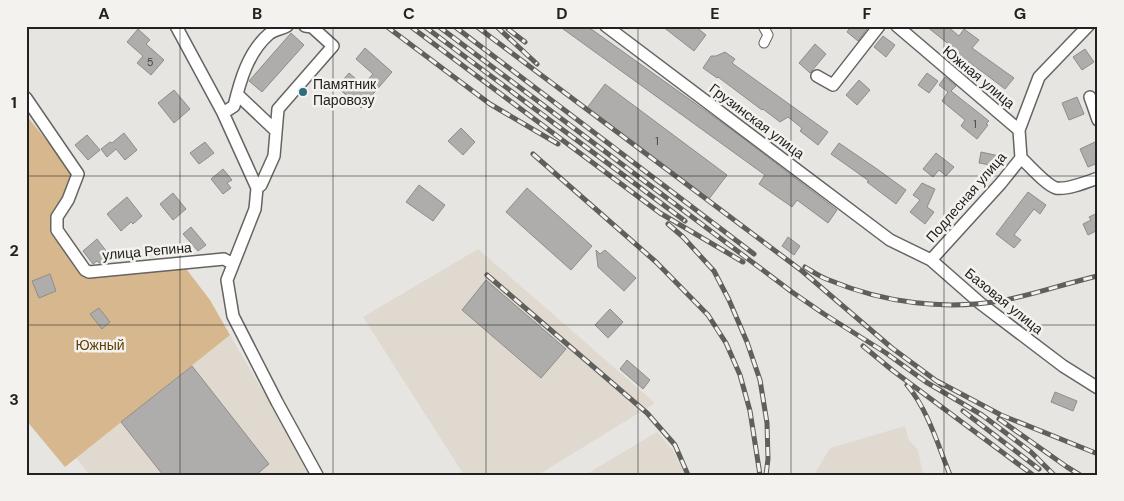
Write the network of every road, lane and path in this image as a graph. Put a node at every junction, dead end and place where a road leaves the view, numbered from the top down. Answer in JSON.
{"nodes":[{"id":1,"x":176,"y":26,"type":"edge"},
{"id":2,"x":287,"y":26,"type":"edge"},
{"id":3,"x":305,"y":26,"type":"edge"},
{"id":4,"x":606,"y":26,"type":"edge"},
{"id":5,"x":763,"y":26,"type":"edge"},
{"id":6,"x":879,"y":26,"type":"edge"},
{"id":7,"x":897,"y":26,"type":"edge"},
{"id":8,"x":1088,"y":26,"type":"edge"},
{"id":9,"x":764,"y":42,"type":"dead end"},
{"id":10,"x":817,"y":76,"type":"dead end"},
{"id":11,"x":237,"y":94,"type":"junction"},
{"id":12,"x":1090,"y":97,"type":"dead end"},
{"id":13,"x":26,"y":98,"type":"edge"},
{"id":14,"x":223,"y":112,"type":"junction"},
{"id":15,"x":1098,"y":120,"type":"edge"},
{"id":16,"x":1019,"y":130,"type":"junction"},
{"id":17,"x":276,"y":131,"type":"junction"},
{"id":18,"x":1020,"y":158,"type":"junction"},
{"id":19,"x":1098,"y":178,"type":"edge"},
{"id":20,"x":257,"y":188,"type":"junction"},
{"id":21,"x":890,"y":240,"type":"joint"},
{"id":22,"x":931,"y":260,"type":"junction"},
{"id":23,"x":233,"y":264,"type":"junction"},
{"id":24,"x":1098,"y":388,"type":"edge"},
{"id":25,"x":317,"y":475,"type":"edge"}],
"edges":[{"from":1,"to":14,"type":"street"},
{"from":2,"to":11,"type":"street"},
{"from":3,"to":17,"type":"street"},
{"from":4,"to":21,"type":"street","name":"Грузинская улица"},
{"from":5,"to":9,"type":"street"},
{"from":6,"to":10,"type":"street"},
{"from":7,"to":16,"type":"street","name":"Южная улица"},
{"from":8,"to":16,"type":"street","name":"Подлесная улица"},
{"from":11,"to":14,"type":"street"},
{"from":11,"to":17,"type":"street"},
{"from":12,"to":15,"type":"street"},
{"from":13,"to":23,"type":"street","name":"улица Репина"},
{"from":14,"to":20,"type":"street"},
{"from":16,"to":18,"type":"street","name":"Подлесная улица"},
{"from":17,"to":20,"type":"street"},
{"from":18,"to":19,"type":"street"},
{"from":18,"to":22,"type":"street","name":"Подлесная улица"},
{"from":20,"to":23,"type":"street"},
{"from":21,"to":22,"type":"street","name":"Базовая улица"},
{"from":22,"to":24,"type":"street","name":"Базовая улица"},
{"from":23,"to":25,"type":"street"}]}
